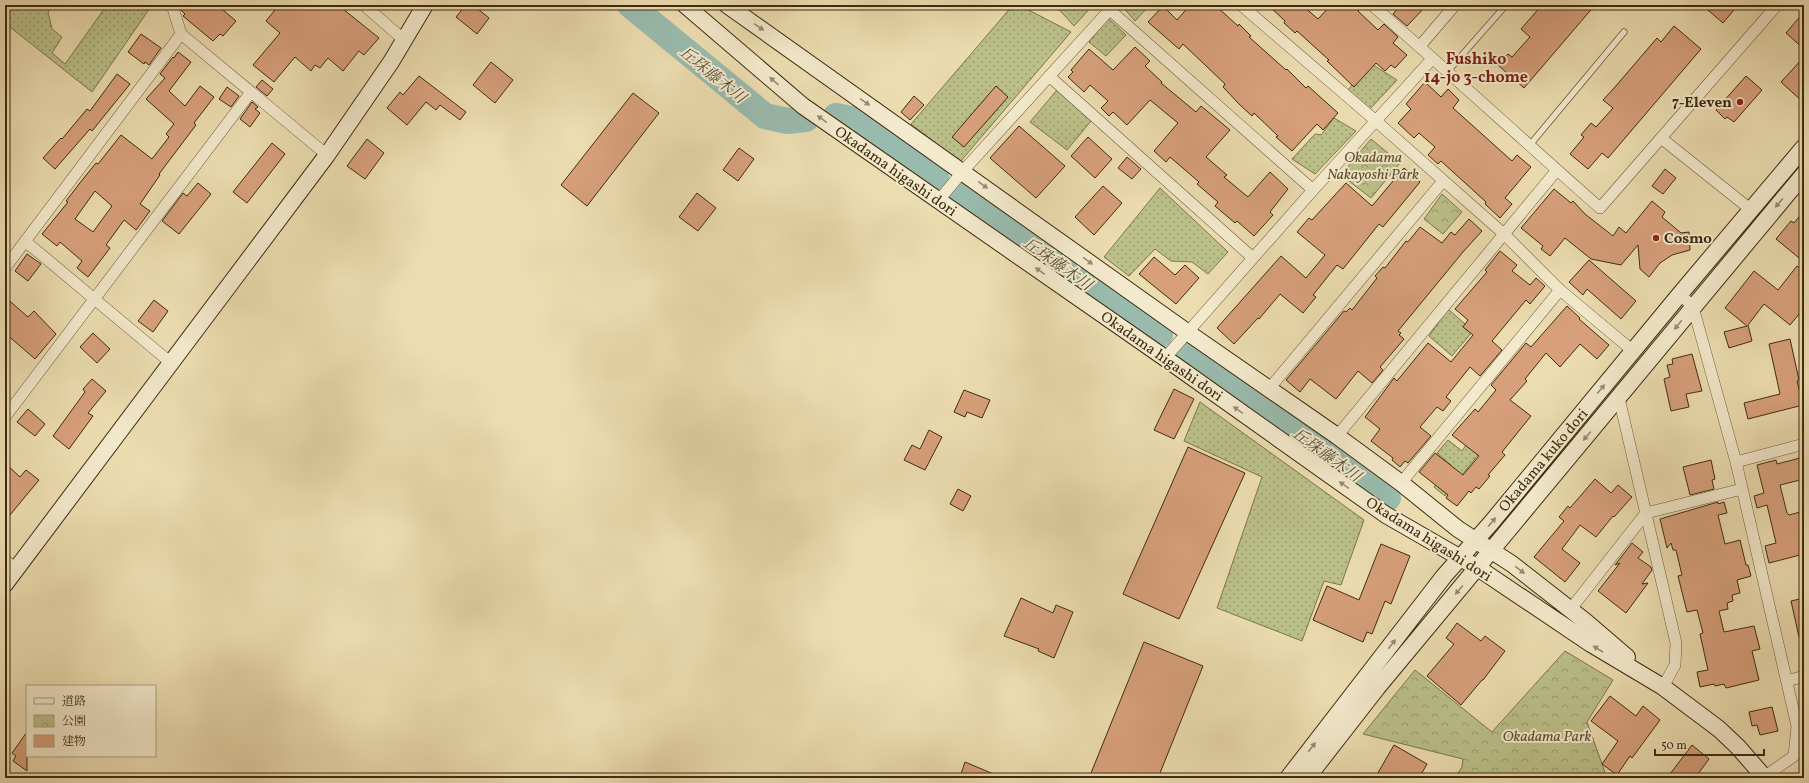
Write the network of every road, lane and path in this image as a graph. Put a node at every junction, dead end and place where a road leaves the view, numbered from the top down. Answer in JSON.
{"nodes":[{"id":1,"x":172,"y":5,"type":"edge"},
{"id":2,"x":364,"y":5,"type":"edge"},
{"id":3,"x":425,"y":5,"type":"edge"},
{"id":4,"x":685,"y":5,"type":"edge"},
{"id":5,"x":727,"y":5,"type":"edge"},
{"id":6,"x":1241,"y":5,"type":"edge"},
{"id":7,"x":1372,"y":5,"type":"edge"},
{"id":8,"x":1455,"y":5,"type":"edge"},
{"id":9,"x":1506,"y":5,"type":"edge"},
{"id":10,"x":1777,"y":5,"type":"edge"},
{"id":11,"x":1112,"y":7,"type":"edge"},
{"id":12,"x":1624,"y":32,"type":"dead end"},
{"id":13,"x":181,"y":34,"type":"junction"},
{"id":14,"x":404,"y":40,"type":"junction"},
{"id":15,"x":1420,"y":46,"type":"junction"},
{"id":16,"x":1432,"y":59,"type":"junction"},
{"id":17,"x":1448,"y":71,"type":"junction"},
{"id":18,"x":1049,"y":76,"type":"junction"},
{"id":19,"x":251,"y":92,"type":"junction"},
{"id":20,"x":1376,"y":121,"type":"junction"},
{"id":21,"x":1661,"y":138,"type":"junction"},
{"id":22,"x":1529,"y":146,"type":"junction"},
{"id":23,"x":1804,"y":147,"type":"edge"},
{"id":24,"x":327,"y":155,"type":"junction"},
{"id":25,"x":1556,"y":170,"type":"junction"},
{"id":26,"x":963,"y":171,"type":"junction"},
{"id":27,"x":1804,"y":174,"type":"edge"},
{"id":28,"x":1443,"y":182,"type":"junction"},
{"id":29,"x":1313,"y":190,"type":"junction"},
{"id":30,"x":939,"y":200,"type":"junction"},
{"id":31,"x":1750,"y":209,"type":"junction"},
{"id":32,"x":1504,"y":234,"type":"junction"},
{"id":33,"x":25,"y":241,"type":"junction"},
{"id":34,"x":1253,"y":258,"type":"junction"},
{"id":35,"x":5,"y":268,"type":"edge"},
{"id":36,"x":1560,"y":290,"type":"junction"},
{"id":37,"x":1680,"y":294,"type":"junction"},
{"id":38,"x":94,"y":299,"type":"junction"},
{"id":39,"x":1693,"y":307,"type":"junction"},
{"id":40,"x":1187,"y":332,"type":"junction"},
{"id":41,"x":1633,"y":351,"type":"junction"},
{"id":42,"x":1165,"y":358,"type":"junction"},
{"id":43,"x":171,"y":363,"type":"junction"},
{"id":44,"x":1269,"y":389,"type":"junction"},
{"id":45,"x":1619,"y":398,"type":"junction"},
{"id":46,"x":5,"y":418,"type":"edge"},
{"id":47,"x":1337,"y":436,"type":"junction"},
{"id":48,"x":1804,"y":444,"type":"edge"},
{"id":49,"x":1736,"y":462,"type":"junction"},
{"id":50,"x":1401,"y":483,"type":"junction"},
{"id":51,"x":1742,"y":489,"type":"junction"},
{"id":52,"x":1646,"y":513,"type":"junction"},
{"id":53,"x":1476,"y":540,"type":"junction"},
{"id":54,"x":1492,"y":550,"type":"junction"},
{"id":55,"x":1460,"y":558,"type":"junction"},
{"id":56,"x":10,"y":564,"type":"edge"},
{"id":57,"x":1478,"y":568,"type":"junction"},
{"id":58,"x":5,"y":584,"type":"edge"},
{"id":59,"x":1570,"y":610,"type":"junction"},
{"id":60,"x":1804,"y":676,"type":"edge"},
{"id":61,"x":1786,"y":681,"type":"junction"},
{"id":62,"x":1660,"y":684,"type":"junction"},
{"id":63,"x":1288,"y":778,"type":"edge"},
{"id":64,"x":1307,"y":778,"type":"edge"},
{"id":65,"x":1765,"y":778,"type":"edge"}],
"edges":[{"from":1,"to":13,"type":"street"},
{"from":2,"to":14,"type":"street"},
{"from":3,"to":14,"type":"street"},
{"from":30,"to":4,"type":"street","name":"Okadama higashi dori","one_way":true},
{"from":5,"to":26,"type":"street","name":"Okadama higashi dori","one_way":true},
{"from":6,"to":20,"type":"street"},
{"from":7,"to":15,"type":"street"},
{"from":8,"to":15,"type":"street"},
{"from":9,"to":17,"type":"lane"},
{"from":10,"to":21,"type":"street"},
{"from":11,"to":18,"type":"street"},
{"from":11,"to":29,"type":"street"},
{"from":12,"to":22,"type":"lane"},
{"from":13,"to":19,"type":"street"},
{"from":13,"to":33,"type":"street"},
{"from":14,"to":24,"type":"street"},
{"from":15,"to":16,"type":"street"},
{"from":16,"to":17,"type":"street"},
{"from":16,"to":20,"type":"street"},
{"from":17,"to":22,"type":"street"},
{"from":18,"to":26,"type":"street"},
{"from":18,"to":34,"type":"street"},
{"from":19,"to":24,"type":"street"},
{"from":19,"to":38,"type":"street"},
{"from":20,"to":28,"type":"street"},
{"from":20,"to":29,"type":"street"},
{"from":21,"to":25,"type":"street"},
{"from":21,"to":31,"type":"street"},
{"from":22,"to":25,"type":"street"},
{"from":23,"to":31,"type":"street","name":"Okadama kuko dori"},
{"from":24,"to":43,"type":"street"},
{"from":25,"to":32,"type":"street"},
{"from":26,"to":30,"type":"street"},
{"from":26,"to":40,"type":"street","name":"Okadama higashi dori","one_way":true},
{"from":27,"to":39,"type":"street","name":"Okadama kuko dori","one_way":true},
{"from":28,"to":32,"type":"street"},
{"from":28,"to":44,"type":"street"},
{"from":29,"to":34,"type":"street"},
{"from":42,"to":30,"type":"street","name":"Okadama higashi dori","one_way":true},
{"from":31,"to":37,"type":"street","name":"Okadama kuko dori"},
{"from":32,"to":36,"type":"street"},
{"from":32,"to":47,"type":"street"},
{"from":33,"to":35,"type":"street"},
{"from":33,"to":38,"type":"street"},
{"from":34,"to":40,"type":"street"},
{"from":36,"to":41,"type":"street"},
{"from":36,"to":50,"type":"street"},
{"from":37,"to":39,"type":"street"},
{"from":37,"to":41,"type":"street","name":"Okadama kuko dori"},
{"from":38,"to":43,"type":"street"},
{"from":38,"to":46,"type":"street"},
{"from":39,"to":45,"type":"street","name":"Okadama kuko dori","one_way":true},
{"from":39,"to":49,"type":"street"},
{"from":40,"to":42,"type":"street"},
{"from":40,"to":44,"type":"street","name":"Okadama higashi dori"},
{"from":53,"to":41,"type":"street","name":"Okadama kuko dori","one_way":true},
{"from":55,"to":42,"type":"street","name":"Okadama higashi dori","one_way":true},
{"from":43,"to":56,"type":"street"},
{"from":44,"to":47,"type":"street","name":"Okadama higashi dori"},
{"from":45,"to":52,"type":"street"},
{"from":45,"to":54,"type":"street","name":"Okadama kuko dori","one_way":true},
{"from":47,"to":50,"type":"street","name":"Okadama higashi dori"},
{"from":48,"to":49,"type":"street"},
{"from":49,"to":51,"type":"street"},
{"from":50,"to":53,"type":"street","name":"Okadama higashi dori"},
{"from":51,"to":52,"type":"street"},
{"from":51,"to":61,"type":"street"},
{"from":52,"to":59,"type":"street"},
{"from":52,"to":62,"type":"street"},
{"from":53,"to":54,"type":"street","name":"Okadama higashi dori"},
{"from":53,"to":55,"type":"street","name":"Okadama kuko dori"},
{"from":54,"to":57,"type":"street","name":"Okadama kuko dori"},
{"from":54,"to":59,"type":"street","name":"Okadama higashi dori","one_way":true},
{"from":55,"to":57,"type":"street","name":"Okadama higashi dori"},
{"from":63,"to":55,"type":"street","name":"Okadama kuko dori","one_way":true},
{"from":56,"to":58,"type":"street"},
{"from":62,"to":57,"type":"street","name":"Okadama higashi dori","one_way":true},
{"from":57,"to":64,"type":"street","name":"Okadama kuko dori","one_way":true},
{"from":59,"to":62,"type":"street","name":"Okadama higashi dori"},
{"from":60,"to":61,"type":"street"},
{"from":61,"to":65,"type":"street"},
{"from":62,"to":65,"type":"street","name":"Okadama higashi dori"}]}
